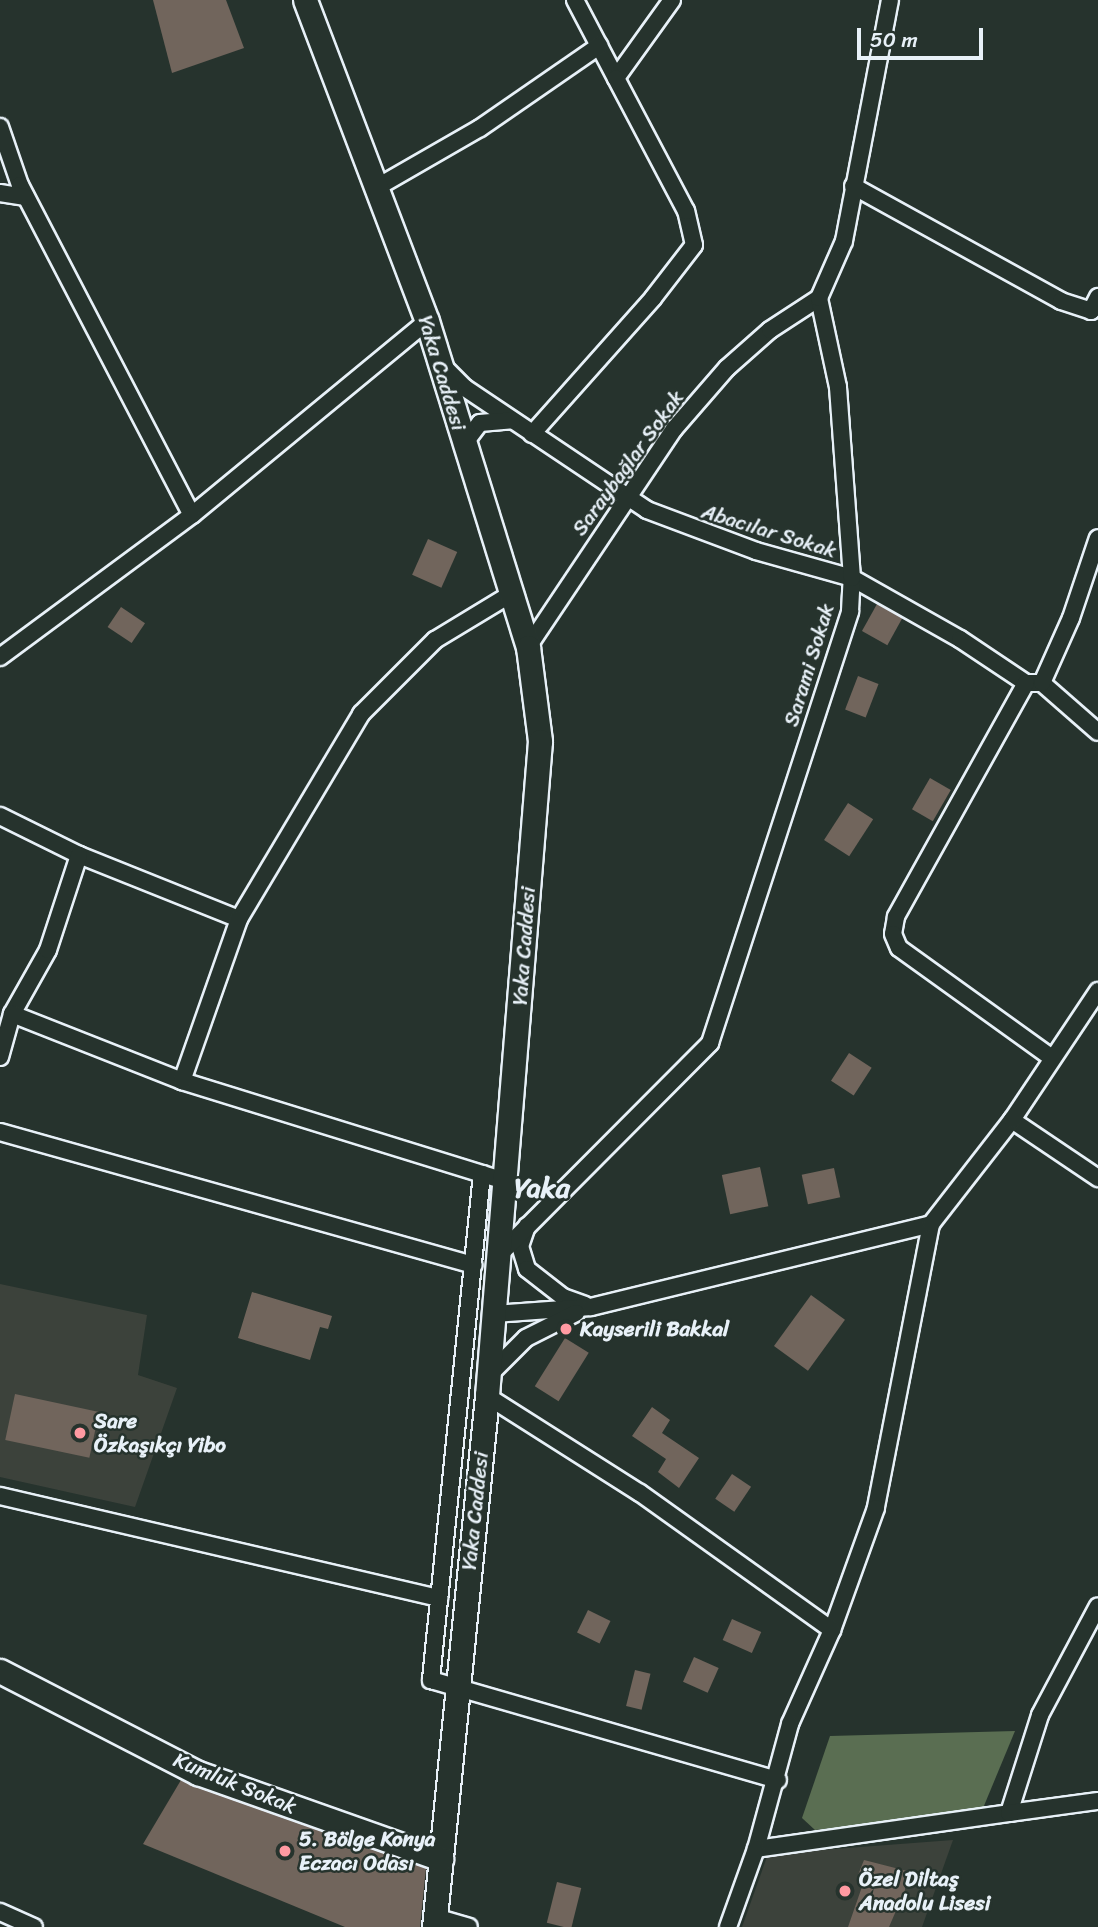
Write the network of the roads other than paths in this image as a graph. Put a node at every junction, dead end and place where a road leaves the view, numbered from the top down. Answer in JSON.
{"nodes":[{"id":1,"x":305,"y":0,"type":"edge"},
{"id":2,"x":575,"y":0,"type":"edge"},
{"id":3,"x":673,"y":0,"type":"edge"},
{"id":4,"x":890,"y":0,"type":"edge"},
{"id":5,"x":599,"y":46,"type":"junction"},
{"id":6,"x":616,"y":78,"type":"junction"},
{"id":7,"x":0,"y":127,"type":"edge"},
{"id":8,"x":3,"y":145,"type":"edge"},
{"id":9,"x":853,"y":186,"type":"junction"},
{"id":10,"x":374,"y":189,"type":"junction"},
{"id":11,"x":0,"y":193,"type":"edge"},
{"id":12,"x":26,"y":197,"type":"junction"},
{"id":13,"x":818,"y":298,"type":"junction"},
{"id":14,"x":1096,"y":309,"type":"edge"},
{"id":15,"x":427,"y":321,"type":"junction"},
{"id":16,"x":435,"y":356,"type":"junction"},
{"id":17,"x":513,"y":420,"type":"junction"},
{"id":18,"x":532,"y":433,"type":"junction"},
{"id":19,"x":464,"y":444,"type":"junction"},
{"id":20,"x":627,"y":496,"type":"junction"},
{"id":21,"x":192,"y":515,"type":"junction"},
{"id":22,"x":1098,"y":538,"type":"edge"},
{"id":23,"x":852,"y":578,"type":"junction"},
{"id":24,"x":511,"y":594,"type":"junction"},
{"id":25,"x":528,"y":647,"type":"junction"},
{"id":26,"x":0,"y":657,"type":"edge"},
{"id":27,"x":1034,"y":682,"type":"junction"},
{"id":28,"x":1098,"y":732,"type":"edge"},
{"id":29,"x":0,"y":816,"type":"edge"},
{"id":30,"x":79,"y":855,"type":"junction"},
{"id":31,"x":239,"y":919,"type":"junction"},
{"id":32,"x":1098,"y":991,"type":"edge"},
{"id":33,"x":12,"y":1014,"type":"junction"},
{"id":34,"x":0,"y":1057,"type":"edge"},
{"id":35,"x":1052,"y":1058,"type":"junction"},
{"id":36,"x":182,"y":1081,"type":"junction"},
{"id":37,"x":1012,"y":1120,"type":"junction"},
{"id":38,"x":0,"y":1132,"type":"edge"},
{"id":39,"x":482,"y":1174,"type":"junction"},
{"id":40,"x":1098,"y":1178,"type":"edge"},
{"id":41,"x":506,"y":1181,"type":"junction"},
{"id":42,"x":529,"y":1221,"type":"junction"},
{"id":43,"x":930,"y":1224,"type":"junction"},
{"id":44,"x":500,"y":1254,"type":"junction"},
{"id":45,"x":474,"y":1265,"type":"junction"},
{"id":46,"x":591,"y":1307,"type":"junction"},
{"id":47,"x":494,"y":1314,"type":"junction"},
{"id":48,"x":488,"y":1386,"type":"junction"},
{"id":49,"x":0,"y":1496,"type":"edge"},
{"id":50,"x":439,"y":1598,"type":"junction"},
{"id":51,"x":1098,"y":1606,"type":"edge"},
{"id":52,"x":832,"y":1630,"type":"junction"},
{"id":53,"x":0,"y":1671,"type":"edge"},
{"id":54,"x":457,"y":1688,"type":"junction"},
{"id":55,"x":778,"y":1780,"type":"junction"},
{"id":56,"x":1098,"y":1801,"type":"edge"},
{"id":57,"x":1009,"y":1813,"type":"junction"},
{"id":58,"x":756,"y":1849,"type":"junction"},
{"id":59,"x":441,"y":1859,"type":"junction"},
{"id":60,"x":0,"y":1912,"type":"edge"},
{"id":61,"x":434,"y":1922,"type":"edge"},
{"id":62,"x":34,"y":1927,"type":"edge"},
{"id":63,"x":470,"y":1927,"type":"edge"},
{"id":64,"x":728,"y":1927,"type":"edge"}],
"edges":[{"from":1,"to":10,"type":"street","name":"Yaka Caddesi"},
{"from":2,"to":5,"type":"street"},
{"from":3,"to":6,"type":"street"},
{"from":4,"to":9,"type":"street"},
{"from":5,"to":6,"type":"street"},
{"from":5,"to":10,"type":"street"},
{"from":6,"to":18,"type":"street"},
{"from":7,"to":8,"type":"street"},
{"from":8,"to":12,"type":"street"},
{"from":9,"to":13,"type":"street"},
{"from":9,"to":14,"type":"street"},
{"from":10,"to":15,"type":"street","name":"Yaka Caddesi"},
{"from":11,"to":12,"type":"street"},
{"from":12,"to":21,"type":"street"},
{"from":13,"to":20,"type":"street","name":"Saraybağlar Sokak"},
{"from":13,"to":23,"type":"street","name":"Sarami Sokak"},
{"from":15,"to":16,"type":"street","name":"Yaka Caddesi"},
{"from":15,"to":21,"type":"street"},
{"from":16,"to":17,"type":"street","name":"Abacılar Sokak"},
{"from":16,"to":19,"type":"street","name":"Yaka Caddesi"},
{"from":17,"to":18,"type":"street","name":"Abacılar Sokak"},
{"from":17,"to":19,"type":"street"},
{"from":18,"to":20,"type":"street","name":"Abacılar Sokak"},
{"from":19,"to":24,"type":"street","name":"Yaka Caddesi"},
{"from":20,"to":23,"type":"street","name":"Abacılar Sokak"},
{"from":20,"to":25,"type":"street","name":"Saraybağlar Sokak"},
{"from":21,"to":26,"type":"street"},
{"from":22,"to":27,"type":"street"},
{"from":23,"to":27,"type":"street","name":"Abacılar Sokak"},
{"from":23,"to":42,"type":"street","name":"Sarami Sokak"},
{"from":24,"to":25,"type":"street","name":"Yaka Caddesi"},
{"from":24,"to":31,"type":"street"},
{"from":25,"to":41,"type":"street","name":"Yaka Caddesi"},
{"from":27,"to":28,"type":"street","name":"Abacılar Sokak"},
{"from":27,"to":35,"type":"street"},
{"from":29,"to":30,"type":"street"},
{"from":30,"to":31,"type":"street"},
{"from":30,"to":33,"type":"street"},
{"from":31,"to":36,"type":"street"},
{"from":32,"to":35,"type":"street"},
{"from":33,"to":34,"type":"street"},
{"from":33,"to":36,"type":"street"},
{"from":35,"to":37,"type":"street"},
{"from":36,"to":39,"type":"street"},
{"from":37,"to":40,"type":"street"},
{"from":37,"to":43,"type":"street"},
{"from":38,"to":45,"type":"street"},
{"from":39,"to":41,"type":"street"},
{"from":39,"to":45,"type":"street"},
{"from":41,"to":44,"type":"street","name":"Yaka Caddesi"},
{"from":42,"to":44,"type":"street","name":"Sarami Sokak"},
{"from":42,"to":46,"type":"street"},
{"from":43,"to":46,"type":"street"},
{"from":43,"to":52,"type":"street"},
{"from":44,"to":47,"type":"street","name":"Yaka Caddesi"},
{"from":45,"to":50,"type":"street"},
{"from":46,"to":47,"type":"street"},
{"from":46,"to":48,"type":"street"},
{"from":47,"to":48,"type":"street","name":"Yaka Caddesi"},
{"from":48,"to":52,"type":"street"},
{"from":48,"to":54,"type":"street","name":"Yaka Caddesi"},
{"from":49,"to":50,"type":"street"},
{"from":50,"to":54,"type":"street"},
{"from":51,"to":57,"type":"street"},
{"from":52,"to":55,"type":"street"},
{"from":53,"to":59,"type":"street","name":"Kumluk Sokak"},
{"from":54,"to":55,"type":"street"},
{"from":54,"to":59,"type":"street","name":"Yaka Caddesi"},
{"from":55,"to":58,"type":"street"},
{"from":56,"to":57,"type":"street"},
{"from":57,"to":58,"type":"street"},
{"from":58,"to":64,"type":"street"},
{"from":59,"to":61,"type":"street","name":"Yaka Caddesi"},
{"from":60,"to":62,"type":"street"},
{"from":61,"to":63,"type":"street"}]}
